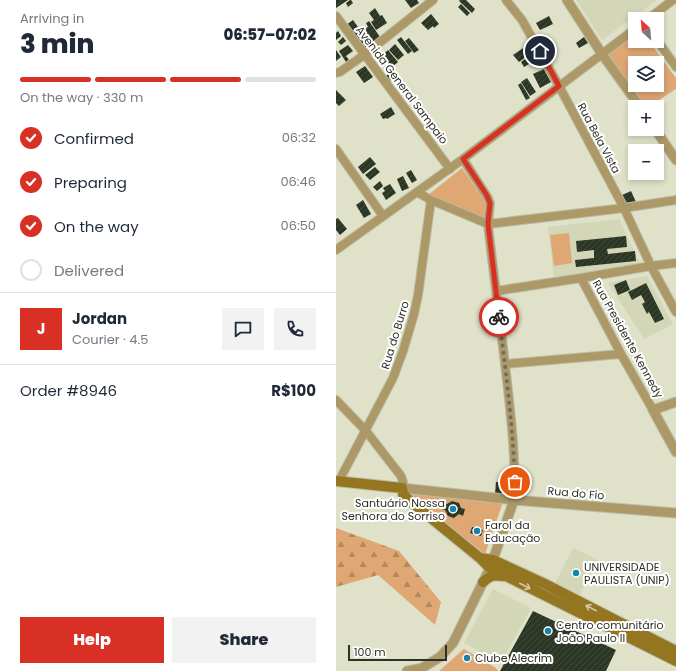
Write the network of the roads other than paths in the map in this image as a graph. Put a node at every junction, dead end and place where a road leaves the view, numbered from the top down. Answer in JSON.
{"nodes":[{"id":1,"x":433,"y":0,"type":"edge"},
{"id":2,"x":506,"y":0,"type":"edge"},
{"id":3,"x":567,"y":0,"type":"edge"},
{"id":4,"x":673,"y":0,"type":"edge"},
{"id":5,"x":657,"y":12,"type":"edge"},
{"id":6,"x":336,"y":16,"type":"edge"},
{"id":7,"x":628,"y":34,"type":"edge"},
{"id":8,"x":663,"y":48,"type":"edge"},
{"id":9,"x":602,"y":54,"type":"junction"},
{"id":10,"x":364,"y":55,"type":"junction"},
{"id":11,"x":676,"y":67,"type":"edge"},
{"id":12,"x":337,"y":74,"type":"edge"},
{"id":13,"x":559,"y":86,"type":"junction"},
{"id":14,"x":635,"y":100,"type":"edge"},
{"id":15,"x":660,"y":136,"type":"edge"},
{"id":16,"x":336,"y":149,"type":"edge"},
{"id":17,"x":674,"y":155,"type":"edge"},
{"id":18,"x":463,"y":159,"type":"junction"},
{"id":19,"x":450,"y":169,"type":"junction"},
{"id":20,"x":417,"y":192,"type":"junction"},
{"id":21,"x":431,"y":200,"type":"junction"},
{"id":22,"x":676,"y":200,"type":"edge"},
{"id":23,"x":624,"y":208,"type":"junction"},
{"id":24,"x":383,"y":216,"type":"junction"},
{"id":25,"x":488,"y":224,"type":"junction"},
{"id":26,"x":336,"y":250,"type":"edge"},
{"id":27,"x":676,"y":263,"type":"edge"},
{"id":28,"x":651,"y":266,"type":"junction"},
{"id":29,"x":581,"y":278,"type":"junction"},
{"id":30,"x":496,"y":291,"type":"junction"},
{"id":31,"x":676,"y":312,"type":"edge"},
{"id":32,"x":621,"y":354,"type":"junction"},
{"id":33,"x":505,"y":364,"type":"junction"},
{"id":34,"x":336,"y":400,"type":"edge"},
{"id":35,"x":676,"y":402,"type":"edge"},
{"id":36,"x":653,"y":410,"type":"junction"},
{"id":37,"x":366,"y":430,"type":"junction"},
{"id":38,"x":676,"y":452,"type":"edge"},
{"id":39,"x":338,"y":481,"type":"edge"},
{"id":40,"x":402,"y":488,"type":"junction"},
{"id":41,"x":514,"y":500,"type":"junction"},
{"id":42,"x":676,"y":513,"type":"edge"},
{"id":43,"x":491,"y":564,"type":"junction"},
{"id":44,"x":508,"y":577,"type":"junction"},
{"id":45,"x":483,"y":582,"type":"junction"},
{"id":46,"x":640,"y":638,"type":"junction"},
{"id":47,"x":651,"y":644,"type":"junction"},
{"id":48,"x":676,"y":651,"type":"edge"},
{"id":49,"x":676,"y":661,"type":"edge"},
{"id":50,"x":421,"y":669,"type":"edge"},
{"id":51,"x":407,"y":671,"type":"edge"}],
"edges":[{"from":1,"to":10,"type":"street"},
{"from":2,"to":13,"type":"street","name":"Rua Bela Vista"},
{"from":3,"to":9,"type":"street"},
{"from":4,"to":5,"type":"street"},
{"from":6,"to":10,"type":"street","name":"Avenida General Sampaio"},
{"from":7,"to":9,"type":"street"},
{"from":8,"to":11,"type":"street"},
{"from":9,"to":13,"type":"street"},
{"from":9,"to":14,"type":"street"},
{"from":10,"to":12,"type":"street"},
{"from":10,"to":19,"type":"street","name":"Avenida General Sampaio"},
{"from":13,"to":18,"type":"street"},
{"from":13,"to":23,"type":"street","name":"Rua Bela Vista"},
{"from":15,"to":17,"type":"street"},
{"from":16,"to":24,"type":"street"},
{"from":18,"to":19,"type":"street"},
{"from":18,"to":25,"type":"street"},
{"from":19,"to":20,"type":"street"},
{"from":20,"to":21,"type":"street"},
{"from":20,"to":24,"type":"street"},
{"from":21,"to":25,"type":"street"},
{"from":21,"to":37,"type":"street","name":"Rua do Burro"},
{"from":22,"to":23,"type":"street"},
{"from":23,"to":25,"type":"street"},
{"from":23,"to":28,"type":"street","name":"Rua Bela Vista"},
{"from":24,"to":26,"type":"street"},
{"from":25,"to":30,"type":"street"},
{"from":27,"to":28,"type":"street"},
{"from":28,"to":29,"type":"street"},
{"from":28,"to":31,"type":"street","name":"Rua Bela Vista"},
{"from":29,"to":30,"type":"street"},
{"from":29,"to":32,"type":"street","name":"Rua Presidente Kennedy"},
{"from":30,"to":33,"type":"street"},
{"from":32,"to":33,"type":"street"},
{"from":32,"to":36,"type":"street","name":"Rua Presidente Kennedy"},
{"from":33,"to":41,"type":"street"},
{"from":34,"to":37,"type":"street"},
{"from":35,"to":36,"type":"street"},
{"from":36,"to":38,"type":"street","name":"Rua Presidente Kennedy"},
{"from":37,"to":39,"type":"street","name":"Rua do Burro"},
{"from":37,"to":40,"type":"street"},
{"from":39,"to":40,"type":"main road"},
{"from":40,"to":41,"type":"street","name":"Rua do Fio"},
{"from":40,"to":43,"type":"main road"},
{"from":41,"to":42,"type":"street","name":"Rua do Fio"},
{"from":41,"to":43,"type":"street"},
{"from":43,"to":44,"type":"main road"},
{"from":43,"to":45,"type":"street"},
{"from":46,"to":43,"type":"main road","one_way":true},
{"from":44,"to":45,"type":"main road"},
{"from":44,"to":46,"type":"main road","one_way":true},
{"from":45,"to":50,"type":"street"},
{"from":46,"to":47,"type":"main road"},
{"from":47,"to":48,"type":"main road"},
{"from":47,"to":49,"type":"main road"},
{"from":50,"to":51,"type":"street"}]}
